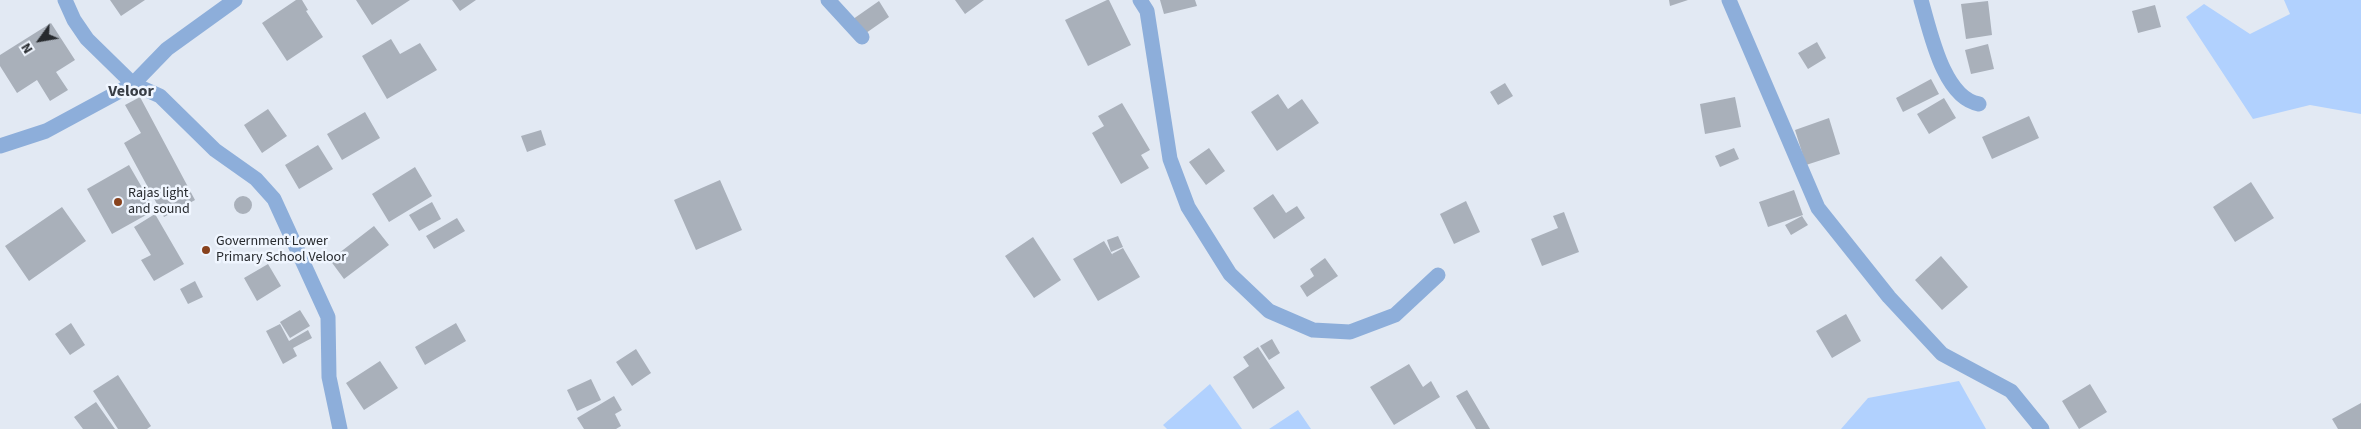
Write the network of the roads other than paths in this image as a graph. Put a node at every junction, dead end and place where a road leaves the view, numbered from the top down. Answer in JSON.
{"nodes":[{"id":1,"x":65,"y":0,"type":"edge"},
{"id":2,"x":235,"y":0,"type":"edge"},
{"id":3,"x":828,"y":0,"type":"edge"},
{"id":4,"x":1140,"y":0,"type":"edge"},
{"id":5,"x":1728,"y":0,"type":"edge"},
{"id":6,"x":1920,"y":0,"type":"edge"},
{"id":7,"x":862,"y":37,"type":"dead end"},
{"id":8,"x":133,"y":84,"type":"junction"},
{"id":9,"x":1979,"y":104,"type":"dead end"},
{"id":10,"x":0,"y":146,"type":"edge"},
{"id":11,"x":1438,"y":275,"type":"dead end"},
{"id":12,"x":340,"y":429,"type":"edge"},
{"id":13,"x":2042,"y":429,"type":"edge"}],
"edges":[{"from":1,"to":8,"type":"street"},
{"from":2,"to":8,"type":"street"},
{"from":3,"to":7,"type":"street"},
{"from":4,"to":11,"type":"street"},
{"from":5,"to":13,"type":"street"},
{"from":6,"to":9,"type":"street"},
{"from":8,"to":10,"type":"street"},
{"from":8,"to":12,"type":"street"}]}
